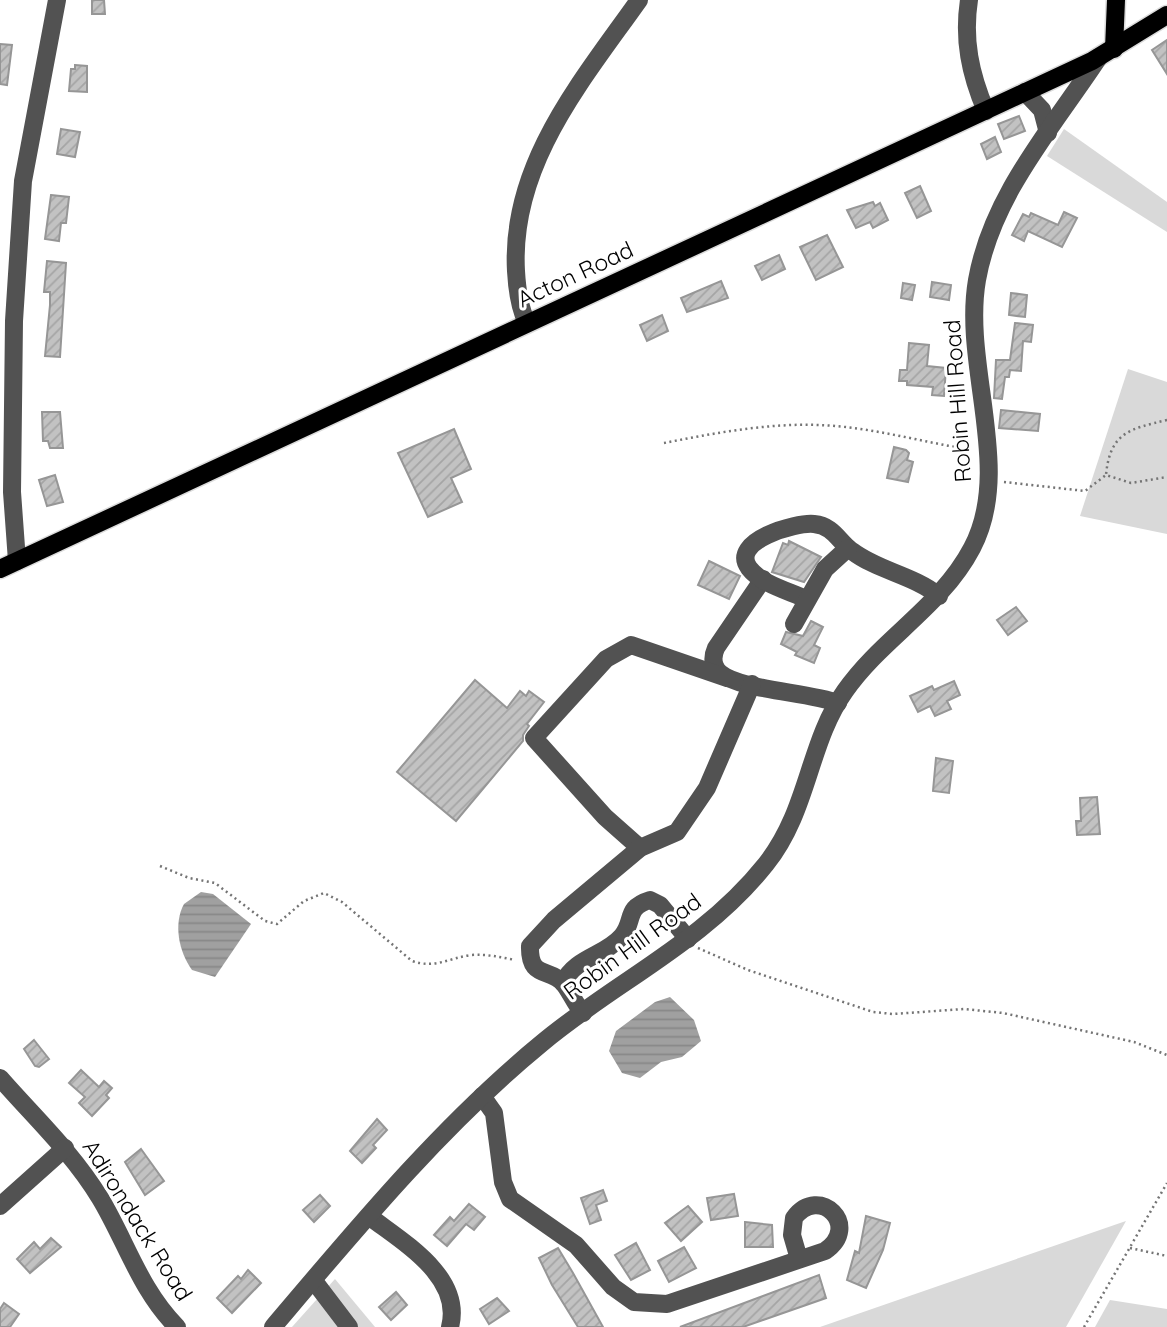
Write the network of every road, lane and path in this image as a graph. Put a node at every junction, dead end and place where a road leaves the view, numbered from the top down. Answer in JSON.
{"nodes":[{"id":1,"x":57,"y":0,"type":"edge"},
{"id":2,"x":639,"y":0,"type":"edge"},
{"id":3,"x":969,"y":0,"type":"edge"},
{"id":4,"x":1116,"y":0,"type":"edge"},
{"id":5,"x":1167,"y":15,"type":"edge"},
{"id":6,"x":1107,"y":53,"type":"junction"},
{"id":7,"x":1025,"y":92,"type":"junction"},
{"id":8,"x":986,"y":111,"type":"junction"},
{"id":9,"x":1048,"y":132,"type":"junction"},
{"id":10,"x":527,"y":323,"type":"junction"},
{"id":11,"x":1167,"y":420,"type":"edge"},
{"id":12,"x":664,"y":443,"type":"dead end"},
{"id":13,"x":987,"y":452,"type":"junction"},
{"id":14,"x":1106,"y":475,"type":"junction"},
{"id":15,"x":1167,"y":477,"type":"edge"},
{"id":16,"x":988,"y":480,"type":"junction"},
{"id":17,"x":848,"y":548,"type":"junction"},
{"id":18,"x":18,"y":561,"type":"junction"},
{"id":19,"x":0,"y":569,"type":"edge"},
{"id":20,"x":763,"y":579,"type":"junction"},
{"id":21,"x":939,"y":596,"type":"junction"},
{"id":22,"x":806,"y":599,"type":"junction"},
{"id":23,"x":794,"y":624,"type":"dead end"},
{"id":24,"x":727,"y":678,"type":"junction"},
{"id":25,"x":752,"y":684,"type":"junction"},
{"id":26,"x":838,"y":703,"type":"junction"},
{"id":27,"x":640,"y":848,"type":"junction"},
{"id":28,"x":160,"y":866,"type":"dead end"},
{"id":29,"x":688,"y":939,"type":"junction"},
{"id":30,"x":532,"y":963,"type":"junction"},
{"id":31,"x":564,"y":983,"type":"junction"},
{"id":32,"x":583,"y":1013,"type":"junction"},
{"id":33,"x":1167,"y":1055,"type":"edge"},
{"id":34,"x":0,"y":1078,"type":"edge"},
{"id":35,"x":482,"y":1096,"type":"junction"},
{"id":36,"x":65,"y":1148,"type":"junction"},
{"id":37,"x":1167,"y":1183,"type":"edge"},
{"id":38,"x":0,"y":1206,"type":"edge"},
{"id":39,"x":370,"y":1217,"type":"junction"},
{"id":40,"x":1130,"y":1248,"type":"junction"},
{"id":41,"x":1167,"y":1256,"type":"edge"},
{"id":42,"x":799,"y":1259,"type":"dead end"},
{"id":43,"x":314,"y":1281,"type":"junction"},
{"id":44,"x":177,"y":1327,"type":"edge"},
{"id":45,"x":273,"y":1327,"type":"edge"},
{"id":46,"x":349,"y":1327,"type":"edge"},
{"id":47,"x":450,"y":1327,"type":"edge"},
{"id":48,"x":1084,"y":1327,"type":"edge"}],
"edges":[{"from":1,"to":18,"type":"street"},
{"from":2,"to":10,"type":"street"},
{"from":3,"to":8,"type":"street"},
{"from":4,"to":6,"type":"main road"},
{"from":5,"to":6,"type":"main road","name":"Acton Road"},
{"from":6,"to":7,"type":"main road","name":"Acton Road"},
{"from":6,"to":9,"type":"street","name":"Robin Hill Road"},
{"from":7,"to":8,"type":"main road","name":"Acton Road"},
{"from":7,"to":9,"type":"street"},
{"from":8,"to":10,"type":"main road","name":"Acton Road"},
{"from":9,"to":13,"type":"street","name":"Robin Hill Road"},
{"from":10,"to":18,"type":"main road","name":"Acton Road"},
{"from":11,"to":14,"type":"path"},
{"from":12,"to":13,"type":"path"},
{"from":13,"to":16,"type":"street","name":"Robin Hill Road"},
{"from":14,"to":15,"type":"path"},
{"from":14,"to":16,"type":"path"},
{"from":16,"to":21,"type":"street","name":"Robin Hill Road"},
{"from":17,"to":20,"type":"street"},
{"from":17,"to":21,"type":"street"},
{"from":17,"to":22,"type":"street"},
{"from":18,"to":19,"type":"main road","name":"Acton Road"},
{"from":20,"to":22,"type":"street"},
{"from":20,"to":24,"type":"street"},
{"from":21,"to":26,"type":"street","name":"Robin Hill Road"},
{"from":22,"to":23,"type":"street"},
{"from":24,"to":25,"type":"street"},
{"from":24,"to":27,"type":"street"},
{"from":25,"to":26,"type":"street"},
{"from":25,"to":27,"type":"street"},
{"from":26,"to":29,"type":"street","name":"Robin Hill Road"},
{"from":27,"to":30,"type":"street"},
{"from":28,"to":30,"type":"path"},
{"from":29,"to":31,"type":"street"},
{"from":29,"to":32,"type":"street","name":"Robin Hill Road"},
{"from":29,"to":33,"type":"path"},
{"from":30,"to":31,"type":"street"},
{"from":31,"to":32,"type":"street"},
{"from":32,"to":35,"type":"street","name":"Robin Hill Road"},
{"from":34,"to":36,"type":"street","name":"Adirondack Road"},
{"from":35,"to":39,"type":"street","name":"Robin Hill Road"},
{"from":35,"to":42,"type":"street"},
{"from":36,"to":38,"type":"street"},
{"from":36,"to":44,"type":"street","name":"Adirondack Road"},
{"from":37,"to":40,"type":"path"},
{"from":39,"to":43,"type":"street","name":"Robin Hill Road"},
{"from":39,"to":47,"type":"street"},
{"from":40,"to":41,"type":"path"},
{"from":40,"to":48,"type":"path"},
{"from":43,"to":45,"type":"street","name":"Robin Hill Road"},
{"from":43,"to":46,"type":"street"}]}
